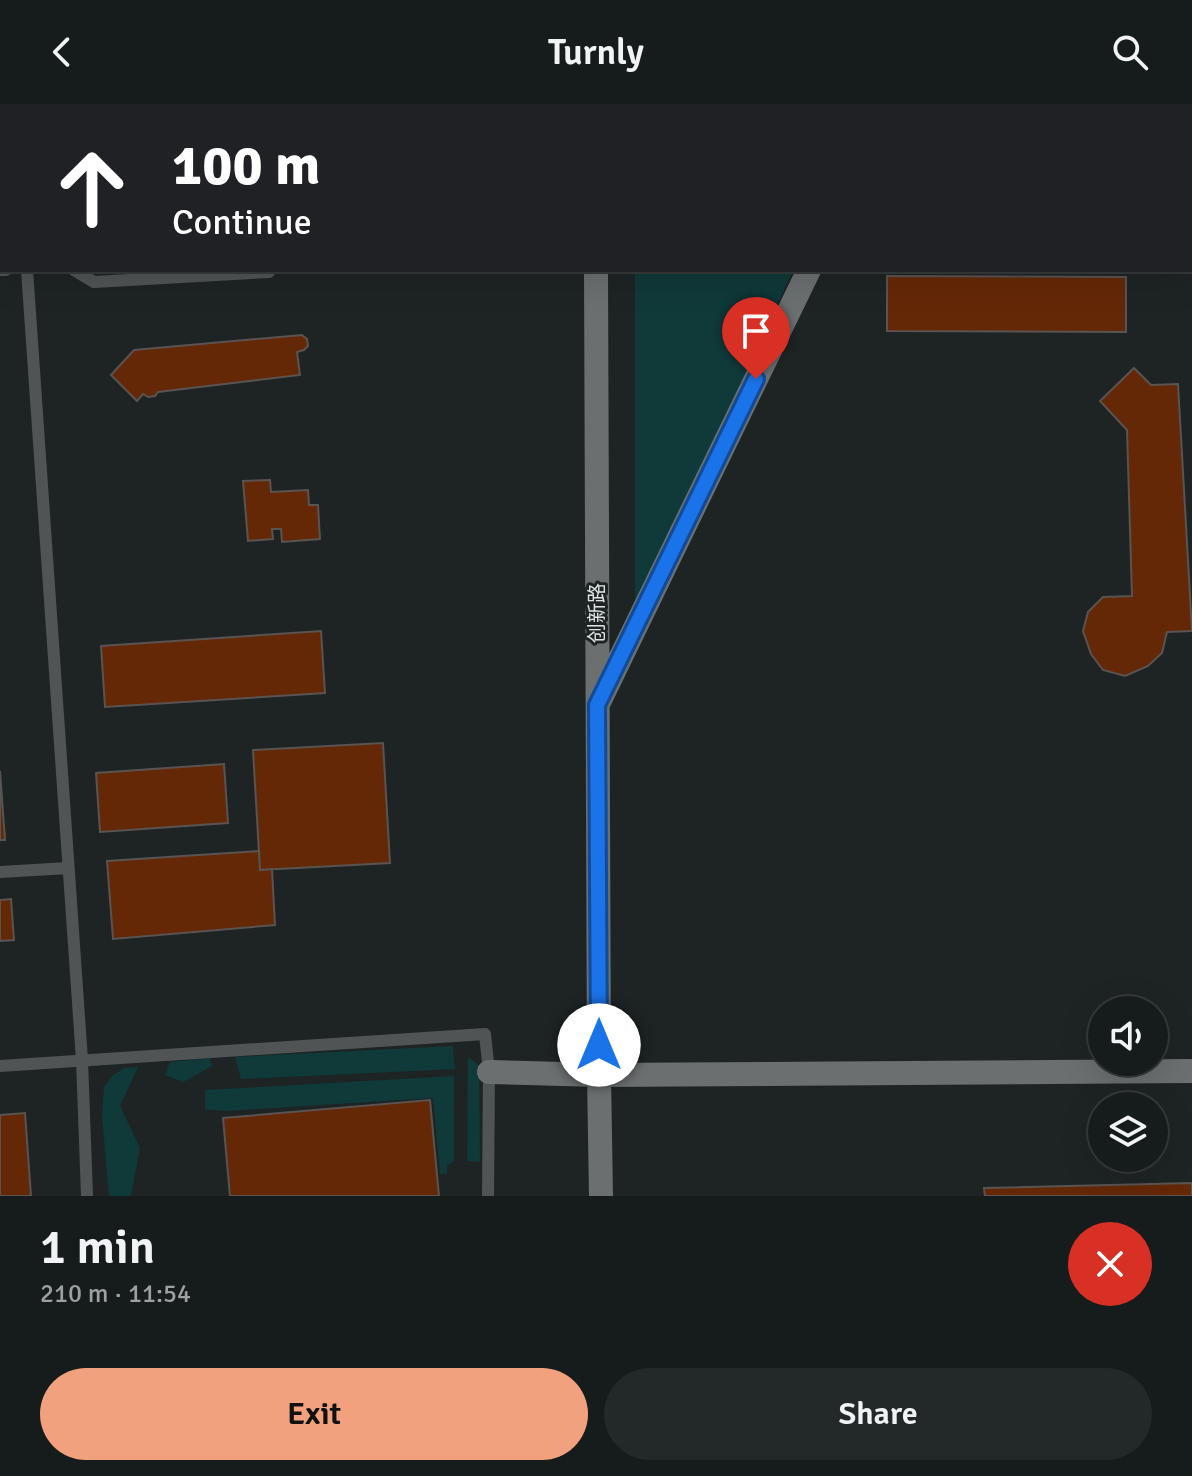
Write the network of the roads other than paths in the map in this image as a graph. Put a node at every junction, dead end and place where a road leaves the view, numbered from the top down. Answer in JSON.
{"nodes":[{"id":1,"x":27,"y":272,"type":"edge"},
{"id":2,"x":77,"y":272,"type":"edge"},
{"id":3,"x":269,"y":272,"type":"edge"},
{"id":4,"x":596,"y":272,"type":"edge"},
{"id":5,"x":808,"y":272,"type":"edge"},
{"id":6,"x":597,"y":705,"type":"junction"},
{"id":7,"x":68,"y":868,"type":"junction"},
{"id":8,"x":0,"y":872,"type":"edge"},
{"id":9,"x":82,"y":1060,"type":"junction"},
{"id":10,"x":0,"y":1066,"type":"edge"},
{"id":11,"x":1192,"y":1071,"type":"edge"},
{"id":12,"x":489,"y":1072,"type":"junction"},
{"id":13,"x":599,"y":1075,"type":"junction"},
{"id":14,"x":87,"y":1196,"type":"edge"},
{"id":15,"x":488,"y":1196,"type":"edge"},
{"id":16,"x":601,"y":1196,"type":"edge"}],
"edges":[{"from":1,"to":7,"type":"lane"},
{"from":2,"to":3,"type":"lane"},
{"from":4,"to":6,"type":"street","name":"创新路"},
{"from":5,"to":6,"type":"street"},
{"from":6,"to":13,"type":"street","name":"创新路"},
{"from":7,"to":8,"type":"lane"},
{"from":7,"to":9,"type":"lane"},
{"from":9,"to":10,"type":"lane"},
{"from":9,"to":12,"type":"lane"},
{"from":9,"to":14,"type":"lane"},
{"from":11,"to":13,"type":"street"},
{"from":12,"to":13,"type":"street"},
{"from":12,"to":15,"type":"lane"},
{"from":13,"to":16,"type":"street","name":"创新路"}]}
